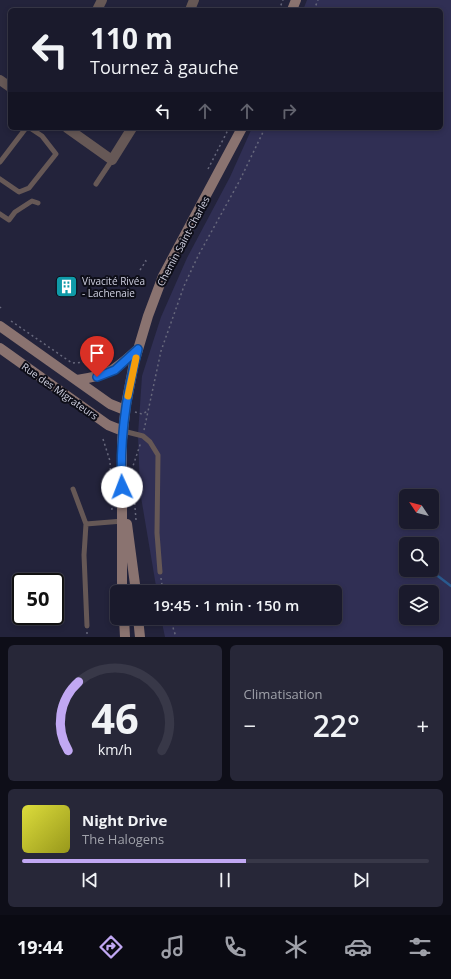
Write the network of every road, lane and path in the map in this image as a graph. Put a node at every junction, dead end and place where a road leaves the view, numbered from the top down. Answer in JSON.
{"nodes":[{"id":1,"x":24,"y":130,"type":"edge"},
{"id":2,"x":33,"y":130,"type":"edge"},
{"id":3,"x":70,"y":130,"type":"edge"},
{"id":4,"x":131,"y":130,"type":"edge"},
{"id":5,"x":228,"y":130,"type":"edge"},
{"id":6,"x":241,"y":130,"type":"edge"},
{"id":7,"x":264,"y":130,"type":"edge"},
{"id":8,"x":112,"y":160,"type":"junction"},
{"id":9,"x":0,"y":162,"type":"edge"},
{"id":10,"x":207,"y":172,"type":"dead end"},
{"id":11,"x":0,"y":179,"type":"edge"},
{"id":12,"x":96,"y":184,"type":"dead end"},
{"id":13,"x":38,"y":203,"type":"dead end"},
{"id":14,"x":0,"y":214,"type":"edge"},
{"id":15,"x":144,"y":260,"type":"dead end"},
{"id":16,"x":140,"y":270,"type":"dead end"},
{"id":17,"x":3,"y":323,"type":"edge"},
{"id":18,"x":0,"y":348,"type":"edge"},
{"id":19,"x":138,"y":349,"type":"junction"},
{"id":20,"x":95,"y":368,"type":"dead end"},
{"id":21,"x":77,"y":380,"type":"junction"},
{"id":22,"x":129,"y":410,"type":"junction"},
{"id":23,"x":148,"y":411,"type":"junction"},
{"id":24,"x":123,"y":431,"type":"junction"},
{"id":25,"x":143,"y":433,"type":"dead end"},
{"id":26,"x":142,"y":438,"type":"dead end"},
{"id":27,"x":74,"y":489,"type":"dead end"},
{"id":28,"x":128,"y":522,"type":"junction"},
{"id":29,"x":86,"y":524,"type":"junction"},
{"id":30,"x":160,"y":572,"type":"joint"},
{"id":31,"x":123,"y":585,"type":"edge"},
{"id":32,"x":135,"y":585,"type":"edge"},
{"id":33,"x":163,"y":585,"type":"edge"},
{"id":34,"x":124,"y":625,"type":"edge"},
{"id":35,"x":139,"y":625,"type":"edge"},
{"id":36,"x":172,"y":625,"type":"edge"},
{"id":37,"x":87,"y":626,"type":"dead end"},
{"id":38,"x":125,"y":637,"type":"edge"},
{"id":39,"x":140,"y":637,"type":"edge"},
{"id":40,"x":176,"y":637,"type":"edge"}],
"edges":[{"from":1,"to":9,"type":"lane"},
{"from":2,"to":11,"type":"lane"},
{"from":3,"to":8,"type":"street"},
{"from":4,"to":8,"type":"street"},
{"from":5,"to":10,"type":"path"},
{"from":6,"to":19,"type":"main road","name":"Chemin Saint-Charles"},
{"from":7,"to":23,"type":"path","name":"Chemin Saint-Charles"},
{"from":8,"to":12,"type":"lane"},
{"from":13,"to":14,"type":"lane"},
{"from":15,"to":16,"type":"path"},
{"from":17,"to":20,"type":"path"},
{"from":17,"to":21,"type":"main road","name":"Rue des Migrateurs"},
{"from":18,"to":24,"type":"main road","name":"Rue des Migrateurs"},
{"from":19,"to":21,"type":"main road"},
{"from":19,"to":22,"type":"main road","name":"Chemin Saint-Charles"},
{"from":21,"to":22,"type":"main road","name":"Rue des Migrateurs"},
{"from":22,"to":23,"type":"path"},
{"from":22,"to":24,"type":"main road","name":"Chemin Saint-Charles"},
{"from":23,"to":25,"type":"path","name":"Chemin Saint-Charles"},
{"from":24,"to":28,"type":"main road","name":"Chemin Saint-Charles"},
{"from":24,"to":30,"type":"lane"},
{"from":26,"to":28,"type":"path"},
{"from":27,"to":29,"type":"lane"},
{"from":28,"to":29,"type":"lane"},
{"from":28,"to":31,"type":"main road","name":"Chemin Saint-Charles"},
{"from":28,"to":32,"type":"main road","name":"Chemin Saint-Charles"},
{"from":29,"to":37,"type":"lane"},
{"from":30,"to":33,"type":"path"},
{"from":34,"to":38,"type":"main road"},
{"from":35,"to":39,"type":"main road"},
{"from":36,"to":40,"type":"path"}]}
